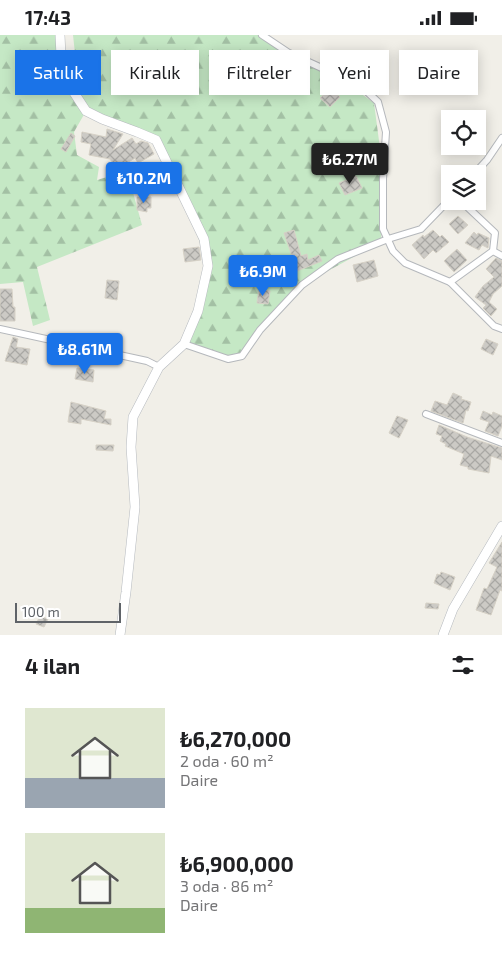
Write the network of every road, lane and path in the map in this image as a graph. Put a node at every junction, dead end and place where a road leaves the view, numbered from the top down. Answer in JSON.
{"nodes":[{"id":1,"x":60,"y":35,"type":"edge"},
{"id":2,"x":262,"y":35,"type":"edge"},
{"id":3,"x":502,"y":138,"type":"edge"},
{"id":4,"x":482,"y":165,"type":"edge"},
{"id":5,"x":441,"y":208,"type":"edge"},
{"id":6,"x":471,"y":210,"type":"edge"},
{"id":7,"x":388,"y":239,"type":"junction"},
{"id":8,"x":493,"y":251,"type":"junction"},
{"id":9,"x":502,"y":257,"type":"edge"},
{"id":10,"x":450,"y":282,"type":"junction"},
{"id":11,"x":0,"y":329,"type":"edge"},
{"id":12,"x":502,"y":329,"type":"edge"},
{"id":13,"x":184,"y":344,"type":"junction"},
{"id":14,"x":160,"y":367,"type":"junction"},
{"id":15,"x":426,"y":414,"type":"dead end"},
{"id":16,"x":502,"y":443,"type":"edge"},
{"id":17,"x":502,"y":526,"type":"edge"},
{"id":18,"x":120,"y":635,"type":"edge"},
{"id":19,"x":444,"y":635,"type":"edge"}],
"edges":[{"from":1,"to":13,"type":"street"},
{"from":2,"to":7,"type":"street"},
{"from":3,"to":4,"type":"street"},
{"from":5,"to":7,"type":"street"},
{"from":6,"to":8,"type":"street"},
{"from":7,"to":10,"type":"street"},
{"from":7,"to":13,"type":"street"},
{"from":8,"to":9,"type":"street"},
{"from":8,"to":10,"type":"street"},
{"from":10,"to":12,"type":"street"},
{"from":11,"to":14,"type":"street"},
{"from":13,"to":14,"type":"street"},
{"from":14,"to":18,"type":"street"},
{"from":15,"to":16,"type":"street"},
{"from":17,"to":19,"type":"street"}]}
